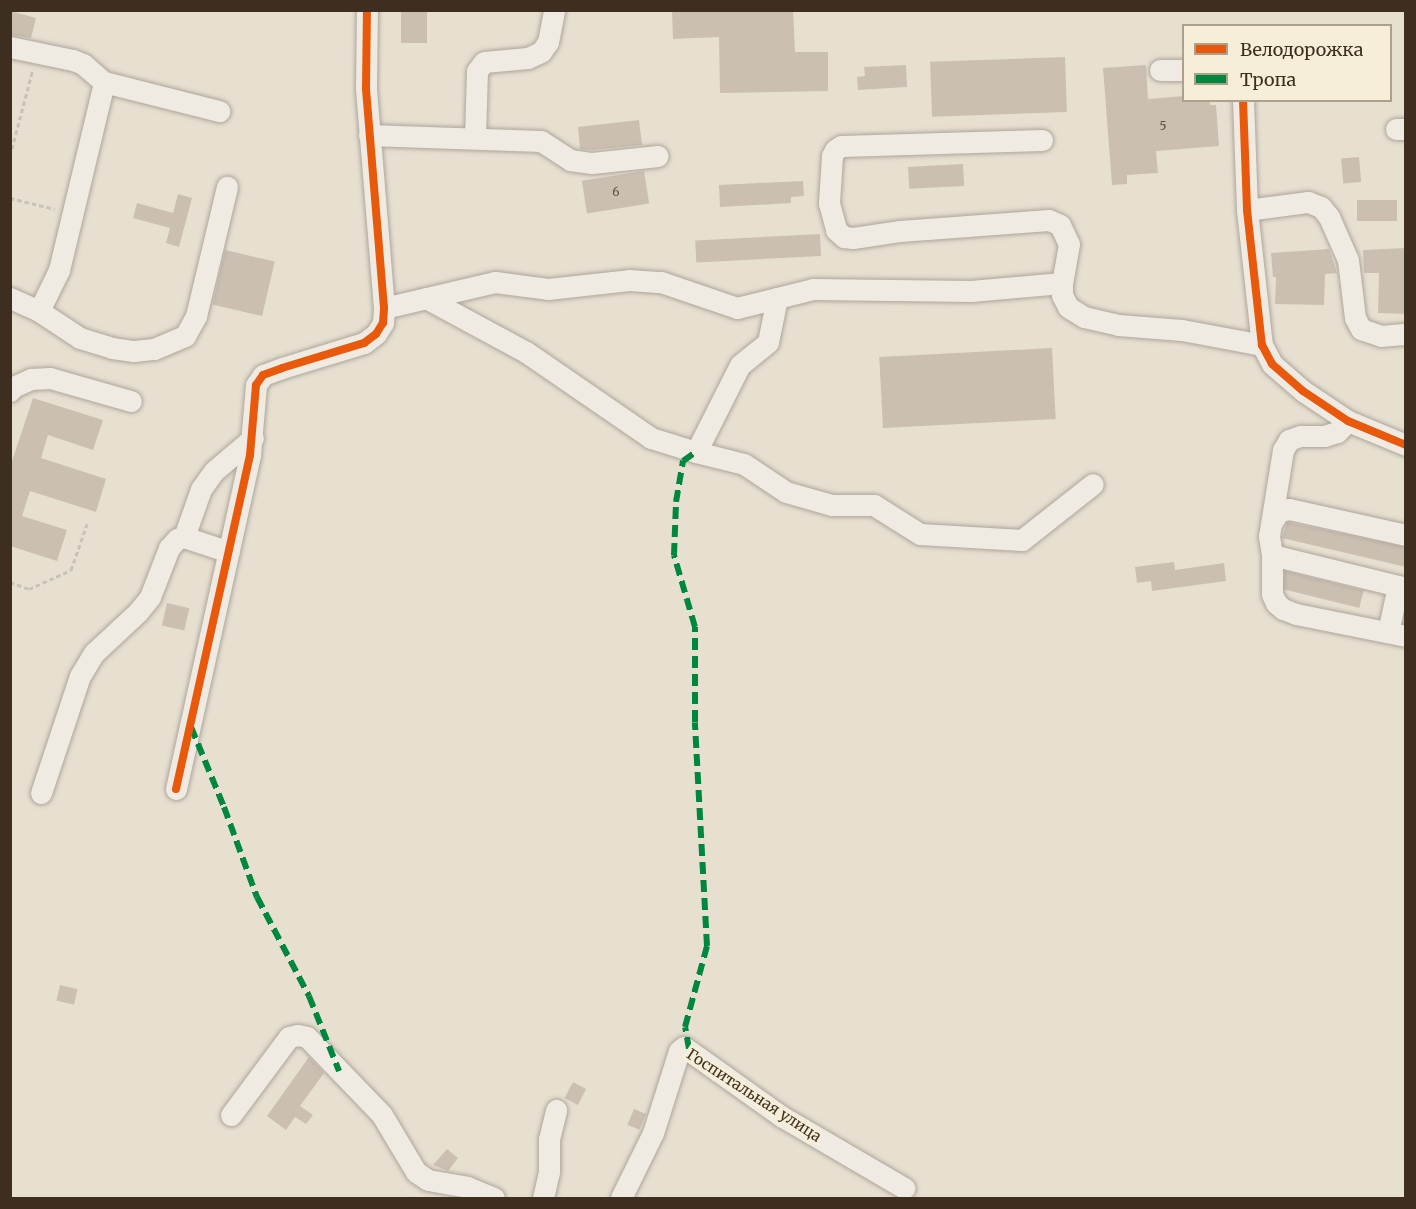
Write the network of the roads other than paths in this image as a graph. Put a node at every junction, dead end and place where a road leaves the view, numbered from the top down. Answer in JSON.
{"nodes":[{"id":1,"x":367,"y":10,"type":"edge"},
{"id":2,"x":554,"y":10,"type":"edge"},
{"id":3,"x":10,"y":47,"type":"edge"},
{"id":4,"x":1160,"y":70,"type":"dead end"},
{"id":5,"x":1182,"y":70,"type":"edge"},
{"id":6,"x":104,"y":82,"type":"junction"},
{"id":7,"x":1243,"y":102,"type":"edge"},
{"id":8,"x":219,"y":111,"type":"dead end"},
{"id":9,"x":369,"y":135,"type":"junction"},
{"id":10,"x":475,"y":138,"type":"junction"},
{"id":11,"x":1042,"y":140,"type":"dead end"},
{"id":12,"x":658,"y":156,"type":"dead end"},
{"id":13,"x":227,"y":187,"type":"dead end"},
{"id":14,"x":1247,"y":210,"type":"junction"},
{"id":15,"x":1062,"y":283,"type":"junction"},
{"id":16,"x":10,"y":298,"type":"edge"},
{"id":17,"x":426,"y":298,"type":"junction"},
{"id":18,"x":777,"y":298,"type":"junction"},
{"id":19,"x":384,"y":308,"type":"junction"},
{"id":20,"x":39,"y":311,"type":"junction"},
{"id":21,"x":1406,"y":334,"type":"edge"},
{"id":22,"x":1262,"y":345,"type":"junction"},
{"id":23,"x":10,"y":391,"type":"edge"},
{"id":24,"x":131,"y":401,"type":"dead end"},
{"id":25,"x":1348,"y":421,"type":"junction"},
{"id":26,"x":253,"y":438,"type":"junction"},
{"id":27,"x":1406,"y":445,"type":"edge"},
{"id":28,"x":696,"y":452,"type":"junction"},
{"id":29,"x":1094,"y":484,"type":"dead end"},
{"id":30,"x":1270,"y":524,"type":"junction"},
{"id":31,"x":1406,"y":535,"type":"edge"},
{"id":32,"x":184,"y":537,"type":"junction"},
{"id":33,"x":229,"y":552,"type":"junction"},
{"id":34,"x":1272,"y":555,"type":"junction"},
{"id":35,"x":1402,"y":587,"type":"edge"},
{"id":36,"x":1396,"y":634,"type":"edge"},
{"id":37,"x":176,"y":789,"type":"dead end"},
{"id":38,"x":41,"y":793,"type":"dead end"},
{"id":39,"x":556,"y":1110,"type":"dead end"},
{"id":40,"x":231,"y":1115,"type":"dead end"},
{"id":41,"x":904,"y":1188,"type":"dead end"},
{"id":42,"x":494,"y":1198,"type":"edge"},
{"id":43,"x":543,"y":1198,"type":"edge"},
{"id":44,"x":621,"y":1198,"type":"edge"}],
"edges":[{"from":1,"to":9,"type":"street"},
{"from":2,"to":10,"type":"street"},
{"from":3,"to":6,"type":"street"},
{"from":4,"to":5,"type":"street"},
{"from":6,"to":8,"type":"street"},
{"from":6,"to":20,"type":"street"},
{"from":7,"to":14,"type":"street"},
{"from":9,"to":10,"type":"street"},
{"from":9,"to":19,"type":"street"},
{"from":10,"to":12,"type":"street"},
{"from":11,"to":15,"type":"street"},
{"from":13,"to":20,"type":"street"},
{"from":14,"to":21,"type":"street"},
{"from":14,"to":22,"type":"street"},
{"from":15,"to":18,"type":"street"},
{"from":15,"to":22,"type":"street"},
{"from":16,"to":20,"type":"street"},
{"from":17,"to":18,"type":"street"},
{"from":17,"to":19,"type":"street"},
{"from":17,"to":28,"type":"street"},
{"from":18,"to":28,"type":"street"},
{"from":19,"to":26,"type":"street"},
{"from":22,"to":25,"type":"street"},
{"from":23,"to":24,"type":"street"},
{"from":25,"to":27,"type":"street"},
{"from":25,"to":30,"type":"street"},
{"from":26,"to":32,"type":"street"},
{"from":26,"to":33,"type":"street"},
{"from":28,"to":29,"type":"street"},
{"from":30,"to":31,"type":"street"},
{"from":30,"to":34,"type":"street"},
{"from":32,"to":33,"type":"street"},
{"from":32,"to":38,"type":"street"},
{"from":33,"to":37,"type":"street"},
{"from":34,"to":35,"type":"street"},
{"from":34,"to":36,"type":"street"},
{"from":35,"to":36,"type":"street"},
{"from":39,"to":43,"type":"street"},
{"from":40,"to":42,"type":"street"},
{"from":41,"to":44,"type":"street","name":"Госпитальная улица"}]}
